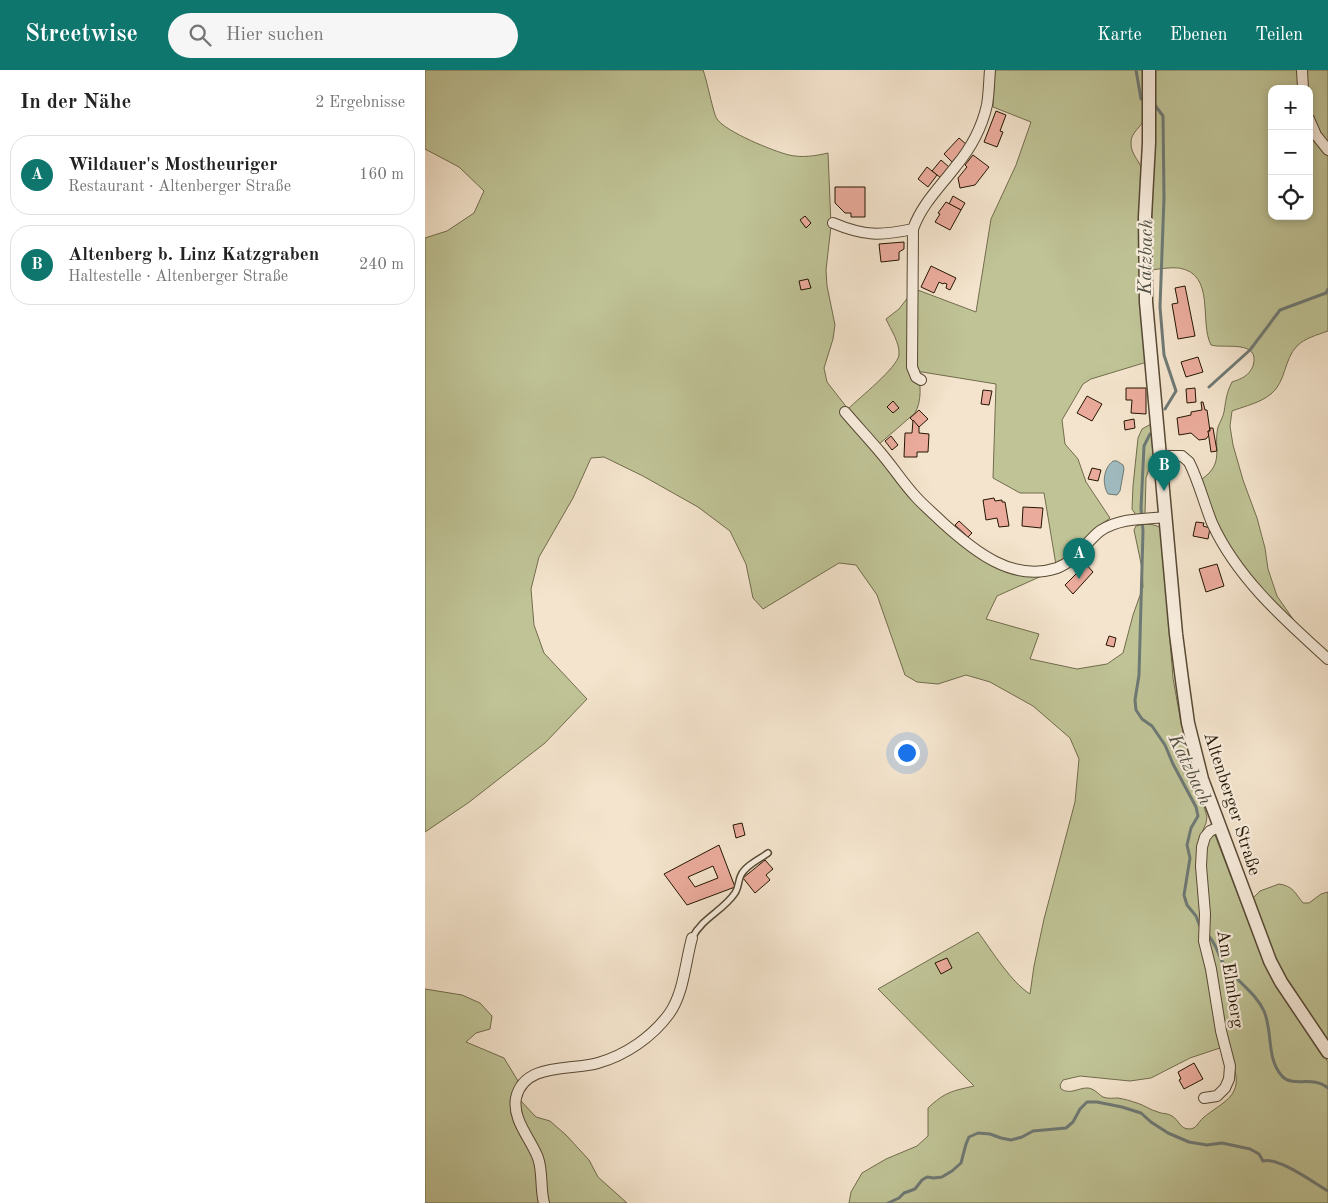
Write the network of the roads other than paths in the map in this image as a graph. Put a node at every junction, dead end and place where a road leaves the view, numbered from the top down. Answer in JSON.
{"nodes":[{"id":1,"x":990,"y":70,"type":"edge"},
{"id":2,"x":1149,"y":70,"type":"edge"},
{"id":3,"x":1302,"y":70,"type":"edge"},
{"id":4,"x":1303,"y":85,"type":"edge"},
{"id":5,"x":1313,"y":127,"type":"edge"},
{"id":6,"x":1328,"y":150,"type":"edge"},
{"id":7,"x":833,"y":223,"type":"dead end"},
{"id":8,"x":913,"y":229,"type":"junction"},
{"id":9,"x":921,"y":380,"type":"dead end"},
{"id":10,"x":845,"y":412,"type":"dead end"},
{"id":11,"x":1161,"y":456,"type":"junction"},
{"id":12,"x":1166,"y":516,"type":"junction"},
{"id":13,"x":1328,"y":659,"type":"edge"},
{"id":14,"x":1219,"y":827,"type":"junction"},
{"id":15,"x":768,"y":853,"type":"dead end"},
{"id":16,"x":692,"y":938,"type":"joint"},
{"id":17,"x":1328,"y":1052,"type":"edge"},
{"id":18,"x":1204,"y":1098,"type":"dead end"},
{"id":19,"x":544,"y":1203,"type":"edge"}],
"edges":[{"from":1,"to":8,"type":"street"},
{"from":2,"to":11,"type":"street","name":"Altenberger Straße"},
{"from":3,"to":4,"type":"street"},
{"from":5,"to":6,"type":"street"},
{"from":7,"to":8,"type":"street"},
{"from":8,"to":9,"type":"street"},
{"from":10,"to":12,"type":"street"},
{"from":11,"to":12,"type":"street","name":"Altenberger Straße"},
{"from":11,"to":13,"type":"street"},
{"from":12,"to":14,"type":"street","name":"Altenberger Straße"},
{"from":14,"to":17,"type":"street","name":"Altenberger Straße"},
{"from":14,"to":18,"type":"street","name":"Am Elmberg"},
{"from":15,"to":16,"type":"lane"},
{"from":16,"to":19,"type":"street"}]}
